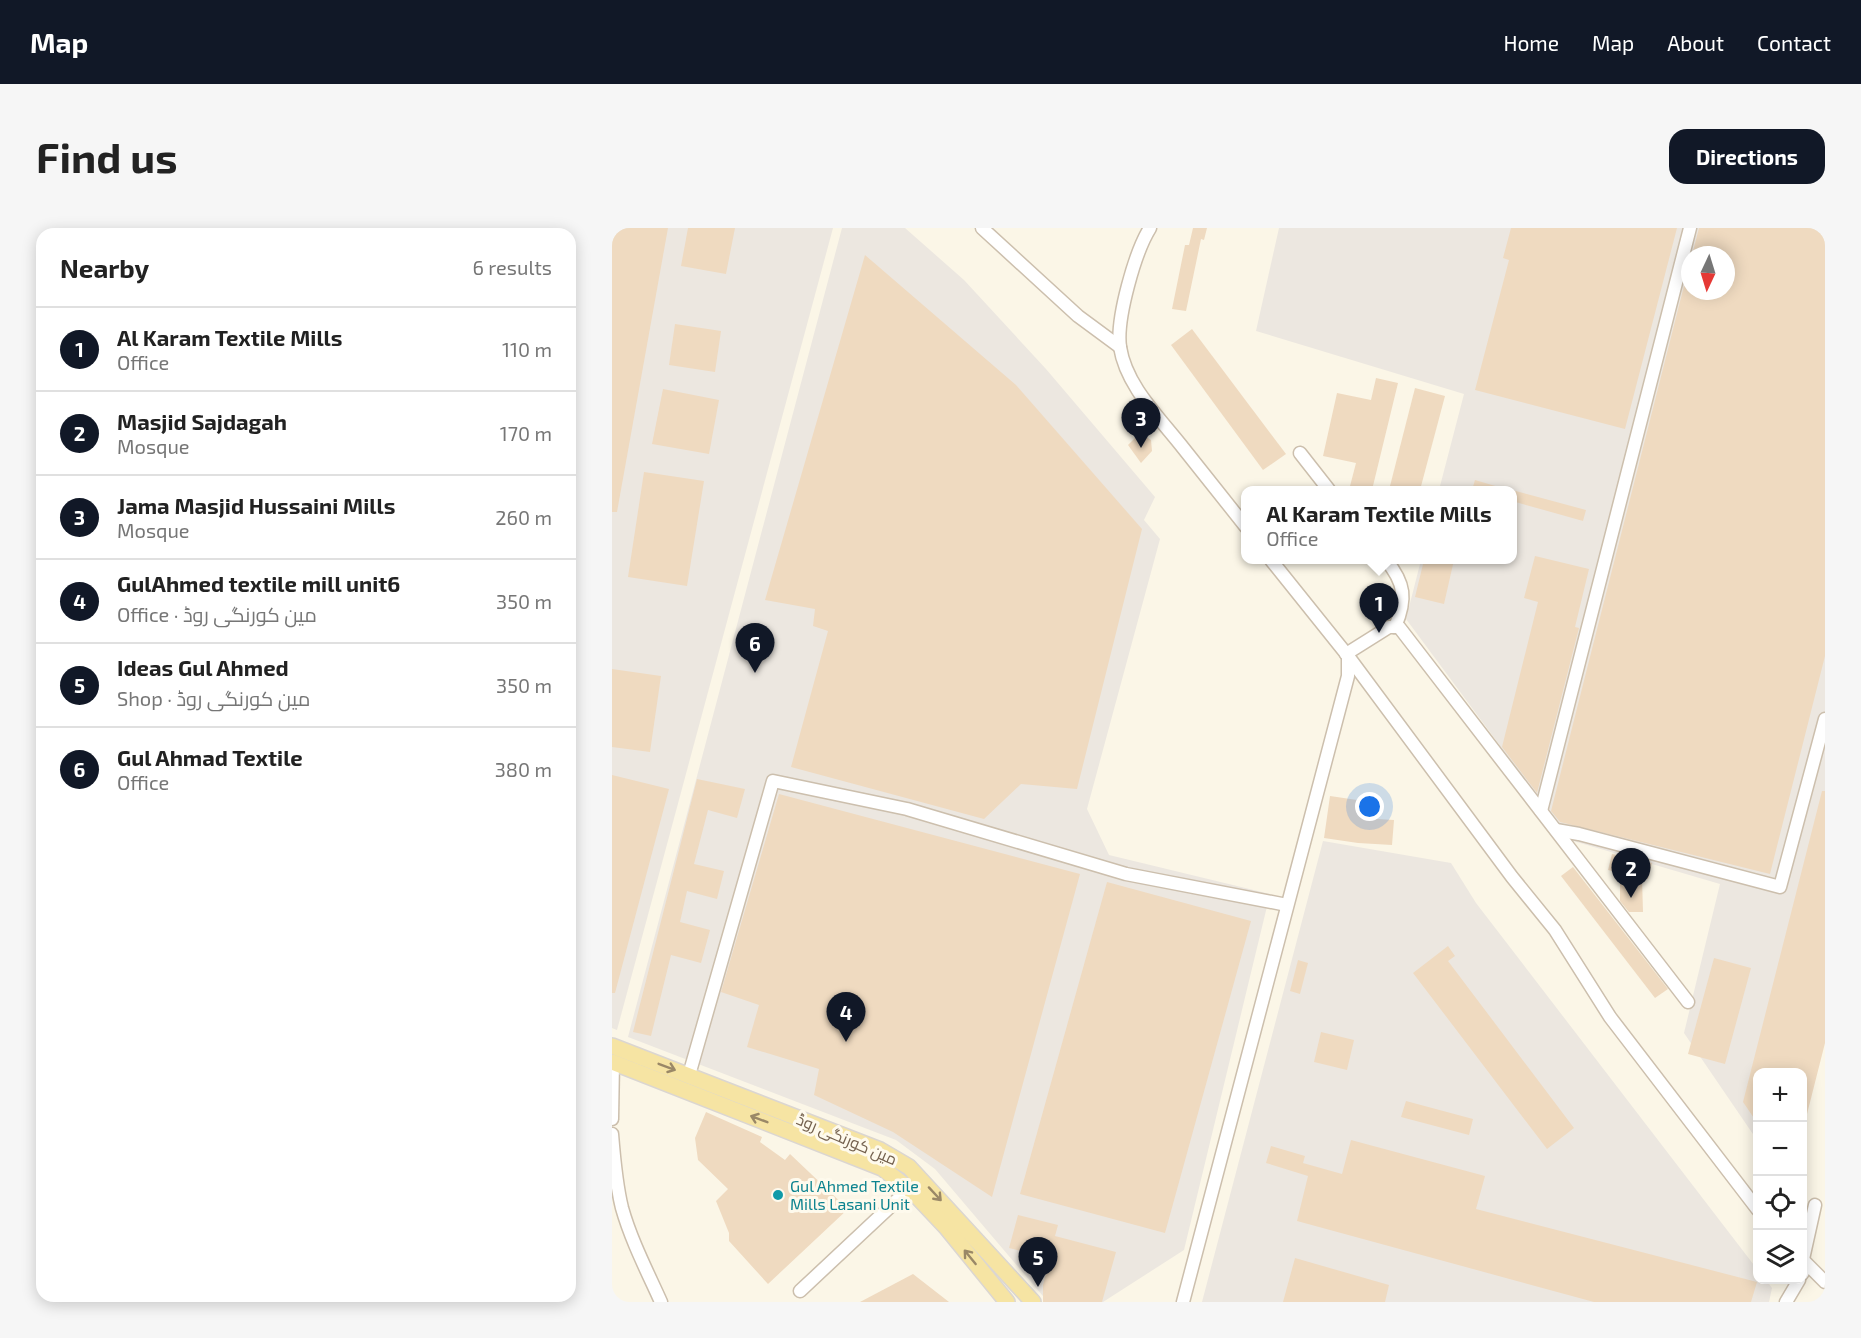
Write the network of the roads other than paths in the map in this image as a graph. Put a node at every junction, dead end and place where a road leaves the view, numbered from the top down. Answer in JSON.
{"nodes":[{"id":1,"x":982,"y":228,"type":"edge"},
{"id":2,"x":1150,"y":228,"type":"edge"},
{"id":3,"x":1690,"y":228,"type":"edge"},
{"id":4,"x":1120,"y":347,"type":"junction"},
{"id":5,"x":1300,"y":453,"type":"dead end"},
{"id":6,"x":1326,"y":486,"type":"edge"},
{"id":7,"x":1241,"y":522,"type":"edge"},
{"id":8,"x":1274,"y":564,"type":"edge"},
{"id":9,"x":1389,"y":564,"type":"edge"},
{"id":10,"x":1395,"y":627,"type":"junction"},
{"id":11,"x":1347,"y":655,"type":"junction"},
{"id":12,"x":1825,"y":719,"type":"edge"},
{"id":13,"x":1541,"y":811,"type":"junction"},
{"id":14,"x":1556,"y":830,"type":"junction"},
{"id":15,"x":1287,"y":905,"type":"junction"},
{"id":16,"x":1688,"y":1002,"type":"dead end"},
{"id":17,"x":612,"y":1046,"type":"edge"},
{"id":18,"x":612,"y":1062,"type":"edge"},
{"id":19,"x":689,"y":1075,"type":"junction"},
{"id":20,"x":612,"y":1119,"type":"edge"},
{"id":21,"x":612,"y":1134,"type":"edge"},
{"id":22,"x":909,"y":1189,"type":"junction"},
{"id":23,"x":1753,"y":1203,"type":"edge"},
{"id":24,"x":1815,"y":1205,"type":"dead end"},
{"id":25,"x":1807,"y":1241,"type":"edge"},
{"id":26,"x":1807,"y":1263,"type":"edge"},
{"id":27,"x":1825,"y":1282,"type":"edge"},
{"id":28,"x":1797,"y":1284,"type":"edge"},
{"id":29,"x":800,"y":1291,"type":"dead end"},
{"id":30,"x":661,"y":1302,"type":"edge"},
{"id":31,"x":1007,"y":1302,"type":"edge"},
{"id":32,"x":1033,"y":1302,"type":"edge"},
{"id":33,"x":1183,"y":1302,"type":"edge"},
{"id":34,"x":1786,"y":1302,"type":"edge"}],
"edges":[{"from":1,"to":4,"type":"street"},
{"from":2,"to":4,"type":"street"},
{"from":3,"to":13,"type":"street"},
{"from":4,"to":7,"type":"street"},
{"from":5,"to":6,"type":"street"},
{"from":8,"to":11,"type":"street"},
{"from":9,"to":10,"type":"street"},
{"from":10,"to":11,"type":"street"},
{"from":10,"to":13,"type":"street"},
{"from":11,"to":15,"type":"street"},
{"from":11,"to":23,"type":"street"},
{"from":12,"to":14,"type":"street"},
{"from":13,"to":14,"type":"street"},
{"from":14,"to":16,"type":"street"},
{"from":15,"to":19,"type":"street"},
{"from":15,"to":33,"type":"street"},
{"from":17,"to":19,"type":"main road","name":"مین کورنگی روڈ","one_way":true},
{"from":18,"to":20,"type":"street"},
{"from":22,"to":18,"type":"main road","name":"مین کورنگی روڈ","one_way":true},
{"from":19,"to":32,"type":"main road","name":"مین کورنگی روڈ","one_way":true},
{"from":21,"to":30,"type":"street"},
{"from":22,"to":29,"type":"street"},
{"from":31,"to":22,"type":"main road","name":"مین کورنگی روڈ","one_way":true},
{"from":24,"to":25,"type":"street"},
{"from":26,"to":27,"type":"street"},
{"from":28,"to":34,"type":"street"}]}
